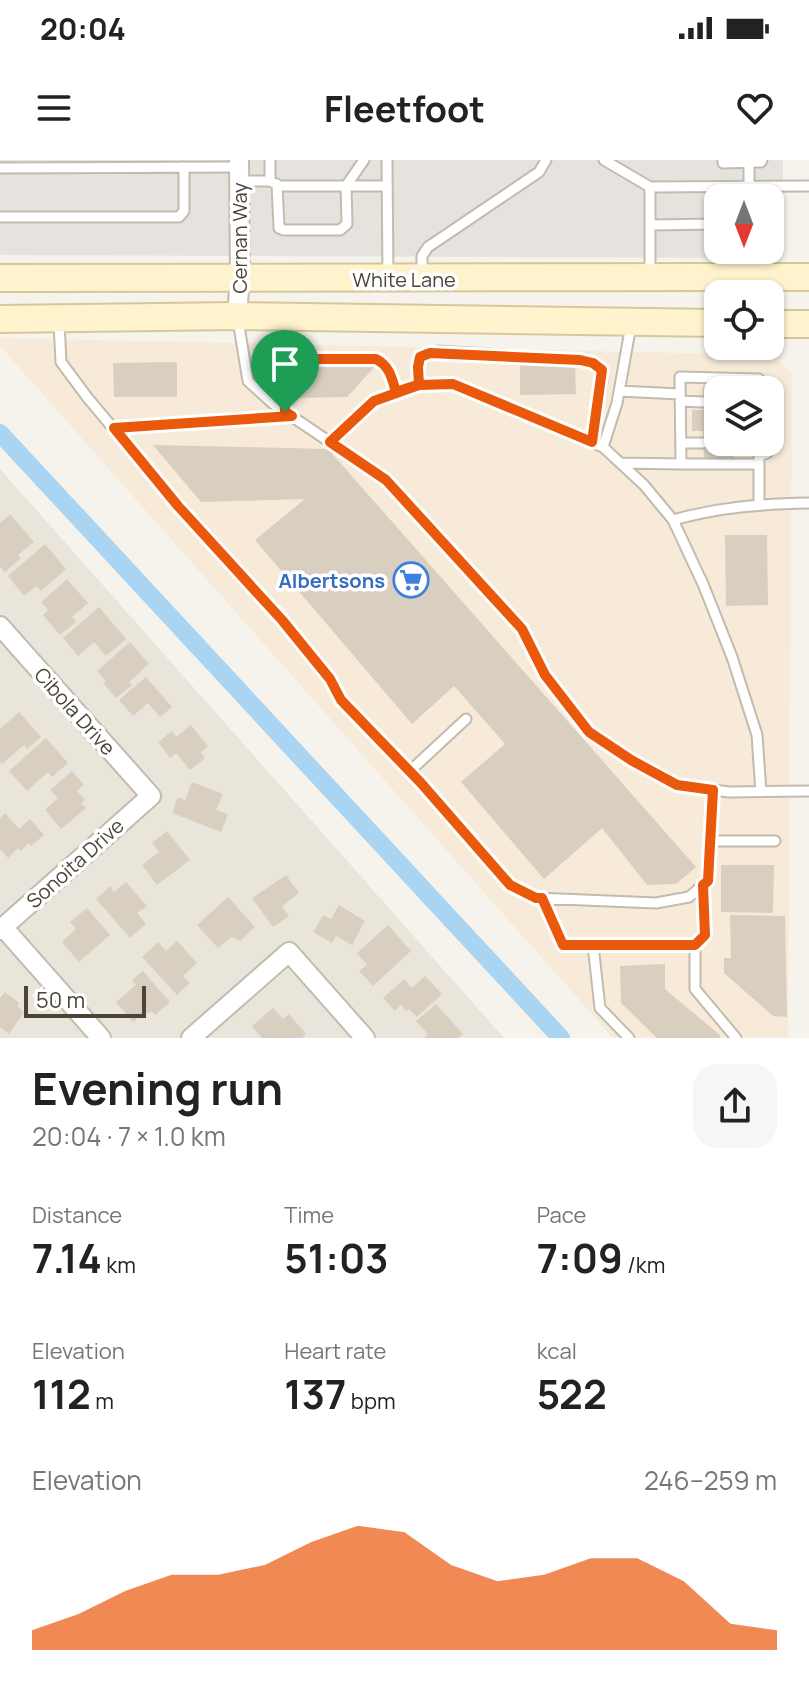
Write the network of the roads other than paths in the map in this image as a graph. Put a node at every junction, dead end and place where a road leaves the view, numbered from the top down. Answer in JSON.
{"nodes":[{"id":1,"x":270,"y":160,"type":"edge"},
{"id":2,"x":364,"y":160,"type":"edge"},
{"id":3,"x":387,"y":160,"type":"edge"},
{"id":4,"x":546,"y":160,"type":"edge"},
{"id":5,"x":604,"y":160,"type":"edge"},
{"id":6,"x":723,"y":160,"type":"edge"},
{"id":7,"x":762,"y":160,"type":"edge"},
{"id":8,"x":749,"y":161,"type":"edge"},
{"id":9,"x":184,"y":167,"type":"junction"},
{"id":10,"x":0,"y":168,"type":"edge"},
{"id":11,"x":239,"y":169,"type":"edge"},
{"id":12,"x":274,"y":182,"type":"junction"},
{"id":13,"x":749,"y":184,"type":"edge"},
{"id":14,"x":346,"y":186,"type":"junction"},
{"id":15,"x":387,"y":186,"type":"junction"},
{"id":16,"x":704,"y":186,"type":"edge"},
{"id":17,"x":784,"y":186,"type":"edge"},
{"id":18,"x":809,"y":186,"type":"edge"},
{"id":19,"x":650,"y":187,"type":"junction"},
{"id":20,"x":0,"y":217,"type":"edge"},
{"id":21,"x":704,"y":224,"type":"edge"},
{"id":22,"x":650,"y":225,"type":"junction"},
{"id":23,"x":240,"y":277,"type":"junction"},
{"id":24,"x":809,"y":277,"type":"edge"},
{"id":25,"x":0,"y":278,"type":"edge"},
{"id":26,"x":650,"y":278,"type":"junction"},
{"id":27,"x":388,"y":279,"type":"junction"},
{"id":28,"x":422,"y":279,"type":"junction"},
{"id":29,"x":237,"y":316,"type":"junction"},
{"id":30,"x":0,"y":319,"type":"edge"},
{"id":31,"x":59,"y":319,"type":"junction"},
{"id":32,"x":631,"y":322,"type":"junction"},
{"id":33,"x":704,"y":323,"type":"edge"},
{"id":34,"x":784,"y":324,"type":"edge"},
{"id":35,"x":809,"y":324,"type":"edge"},
{"id":36,"x":704,"y":378,"type":"edge"},
{"id":37,"x":419,"y":385,"type":"junction"},
{"id":38,"x":619,"y":391,"type":"junction"},
{"id":39,"x":396,"y":392,"type":"junction"},
{"id":40,"x":680,"y":398,"type":"junction"},
{"id":41,"x":703,"y":402,"type":"dead end"},
{"id":42,"x":289,"y":414,"type":"junction"},
{"id":43,"x":114,"y":428,"type":"junction"},
{"id":44,"x":330,"y":442,"type":"junction"},
{"id":45,"x":592,"y":442,"type":"junction"},
{"id":46,"x":681,"y":443,"type":"junction"},
{"id":47,"x":703,"y":443,"type":"dead end"},
{"id":48,"x":603,"y":447,"type":"junction"},
{"id":49,"x":759,"y":456,"type":"edge"},
{"id":50,"x":764,"y":456,"type":"edge"},
{"id":51,"x":759,"y":460,"type":"junction"},
{"id":52,"x":621,"y":463,"type":"junction"},
{"id":53,"x":681,"y":464,"type":"junction"},
{"id":54,"x":809,"y":503,"type":"edge"},
{"id":55,"x":759,"y":504,"type":"junction"},
{"id":56,"x":673,"y":520,"type":"junction"},
{"id":57,"x":0,"y":626,"type":"edge"},
{"id":58,"x":466,"y":719,"type":"dead end"},
{"id":59,"x":410,"y":771,"type":"junction"},
{"id":60,"x":713,"y":790,"type":"junction"},
{"id":61,"x":809,"y":791,"type":"edge"},
{"id":62,"x":761,"y":792,"type":"junction"},
{"id":63,"x":151,"y":796,"type":"joint"},
{"id":64,"x":711,"y":841,"type":"junction"},
{"id":65,"x":775,"y":841,"type":"dead end"},
{"id":66,"x":703,"y":885,"type":"junction"},
{"id":67,"x":542,"y":898,"type":"junction"},
{"id":68,"x":1,"y":928,"type":"edge"},
{"id":69,"x":593,"y":945,"type":"junction"},
{"id":70,"x":695,"y":945,"type":"junction"},
{"id":71,"x":101,"y":1038,"type":"edge"},
{"id":72,"x":191,"y":1038,"type":"edge"},
{"id":73,"x":365,"y":1038,"type":"edge"},
{"id":74,"x":629,"y":1038,"type":"edge"},
{"id":75,"x":736,"y":1038,"type":"edge"}],
"edges":[{"from":1,"to":12,"type":"lane"},
{"from":2,"to":14,"type":"lane"},
{"from":3,"to":15,"type":"lane"},
{"from":4,"to":28,"type":"lane"},
{"from":5,"to":19,"type":"lane"},
{"from":6,"to":8,"type":"lane"},
{"from":7,"to":8,"type":"lane"},
{"from":8,"to":13,"type":"lane"},
{"from":9,"to":10,"type":"lane"},
{"from":9,"to":11,"type":"lane"},
{"from":9,"to":20,"type":"lane"},
{"from":11,"to":12,"type":"lane"},
{"from":11,"to":23,"type":"street","name":"Cernan Way"},
{"from":12,"to":14,"type":"lane"},
{"from":12,"to":14,"type":"lane"},
{"from":14,"to":15,"type":"lane"},
{"from":15,"to":27,"type":"lane"},
{"from":16,"to":19,"type":"lane"},
{"from":17,"to":18,"type":"lane"},
{"from":19,"to":22,"type":"lane"},
{"from":21,"to":22,"type":"lane"},
{"from":22,"to":26,"type":"lane"},
{"from":23,"to":25,"type":"main road","name":"White Lane"},
{"from":23,"to":27,"type":"main road","name":"White Lane"},
{"from":23,"to":29,"type":"street","name":"Cernan Way"},
{"from":24,"to":26,"type":"main road","name":"White Lane"},
{"from":26,"to":28,"type":"main road","name":"White Lane"},
{"from":27,"to":28,"type":"main road","name":"White Lane"},
{"from":29,"to":31,"type":"main road","name":"White Lane"},
{"from":29,"to":32,"type":"main road","name":"White Lane"},
{"from":29,"to":42,"type":"lane"},
{"from":30,"to":31,"type":"main road","name":"White Lane"},
{"from":31,"to":43,"type":"lane"},
{"from":32,"to":33,"type":"main road","name":"White Lane"},
{"from":32,"to":38,"type":"lane"},
{"from":34,"to":35,"type":"main road"},
{"from":36,"to":40,"type":"lane"},
{"from":37,"to":39,"type":"lane"},
{"from":37,"to":45,"type":"lane"},
{"from":37,"to":45,"type":"lane"},
{"from":38,"to":40,"type":"lane"},
{"from":38,"to":48,"type":"lane"},
{"from":39,"to":42,"type":"lane"},
{"from":39,"to":44,"type":"lane"},
{"from":40,"to":41,"type":"lane"},
{"from":40,"to":46,"type":"lane"},
{"from":42,"to":43,"type":"lane"},
{"from":42,"to":44,"type":"lane"},
{"from":43,"to":59,"type":"lane"},
{"from":44,"to":60,"type":"lane"},
{"from":45,"to":48,"type":"lane"},
{"from":46,"to":47,"type":"lane"},
{"from":46,"to":53,"type":"lane"},
{"from":48,"to":52,"type":"lane"},
{"from":49,"to":51,"type":"lane"},
{"from":50,"to":51,"type":"lane"},
{"from":51,"to":53,"type":"lane"},
{"from":51,"to":55,"type":"lane"},
{"from":52,"to":53,"type":"lane"},
{"from":52,"to":56,"type":"lane"},
{"from":54,"to":55,"type":"lane"},
{"from":55,"to":56,"type":"lane"},
{"from":56,"to":62,"type":"lane"},
{"from":57,"to":63,"type":"street","name":"Cibola Drive"},
{"from":58,"to":59,"type":"lane"},
{"from":59,"to":67,"type":"lane"},
{"from":60,"to":62,"type":"lane"},
{"from":60,"to":64,"type":"lane"},
{"from":61,"to":62,"type":"lane"},
{"from":63,"to":68,"type":"street","name":"Sonoita Drive"},
{"from":64,"to":65,"type":"lane"},
{"from":64,"to":66,"type":"lane"},
{"from":66,"to":67,"type":"lane"},
{"from":66,"to":70,"type":"lane"},
{"from":67,"to":69,"type":"lane"},
{"from":68,"to":71,"type":"street"},
{"from":69,"to":70,"type":"lane"},
{"from":69,"to":74,"type":"lane"},
{"from":70,"to":75,"type":"lane"},
{"from":72,"to":73,"type":"street"}]}
